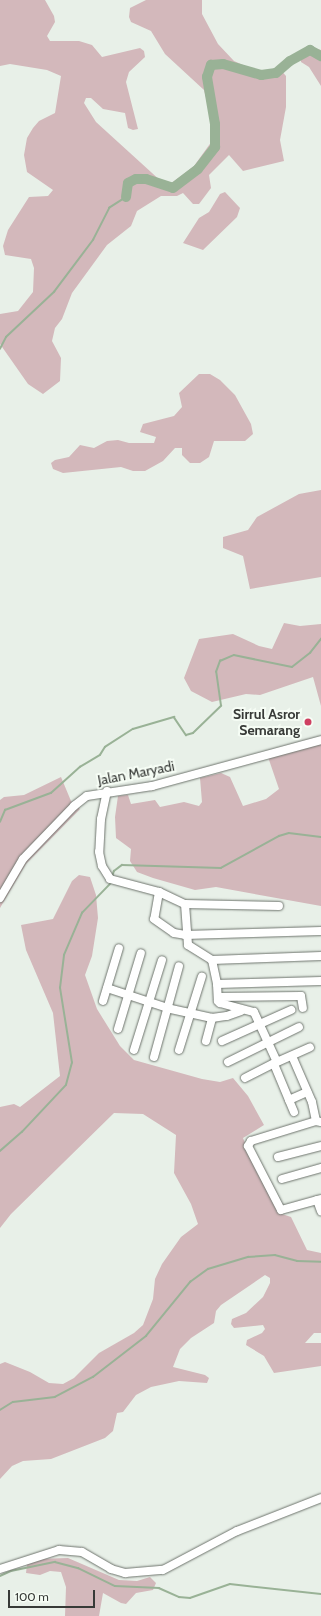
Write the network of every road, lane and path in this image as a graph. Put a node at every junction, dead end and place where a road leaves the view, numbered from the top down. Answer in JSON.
{"nodes":[{"id":1,"x":321,"y":740,"type":"edge"},
{"id":2,"x":107,"y":791,"type":"junction"},
{"id":3,"x":159,"y":892,"type":"junction"},
{"id":4,"x":0,"y":898,"type":"edge"},
{"id":5,"x":185,"y":904,"type":"junction"},
{"id":6,"x":279,"y":906,"type":"dead end"},
{"id":7,"x":321,"y":931,"type":"edge"},
{"id":8,"x":186,"y":935,"type":"junction"},
{"id":9,"x":119,"y":948,"type":"dead end"},
{"id":10,"x":140,"y":953,"type":"dead end"},
{"id":11,"x":321,"y":956,"type":"edge"},
{"id":12,"x":162,"y":960,"type":"dead end"},
{"id":13,"x":212,"y":960,"type":"junction"},
{"id":14,"x":179,"y":966,"type":"dead end"},
{"id":15,"x":202,"y":976,"type":"dead end"},
{"id":16,"x":321,"y":981,"type":"edge"},
{"id":17,"x":217,"y":984,"type":"junction"},
{"id":18,"x":107,"y":988,"type":"junction"},
{"id":19,"x":128,"y":996,"type":"junction"},
{"id":20,"x":218,"y":997,"type":"junction"},
{"id":21,"x":103,"y":1000,"type":"dead end"},
{"id":22,"x":149,"y":1002,"type":"junction"},
{"id":23,"x":168,"y":1008,"type":"junction"},
{"id":24,"x":303,"y":1008,"type":"dead end"},
{"id":25,"x":241,"y":1010,"type":"junction"},
{"id":26,"x":291,"y":1010,"type":"dead end"},
{"id":27,"x":191,"y":1013,"type":"junction"},
{"id":28,"x":212,"y":1018,"type":"junction"},
{"id":29,"x":260,"y":1025,"type":"junction"},
{"id":30,"x":299,"y":1027,"type":"dead end"},
{"id":31,"x":118,"y":1029,"type":"dead end"},
{"id":32,"x":206,"y":1041,"type":"dead end"},
{"id":33,"x":222,"y":1041,"type":"dead end"},
{"id":34,"x":267,"y":1042,"type":"junction"},
{"id":35,"x":310,"y":1046,"type":"dead end"},
{"id":36,"x":134,"y":1050,"type":"dead end"},
{"id":37,"x":179,"y":1050,"type":"dead end"},
{"id":38,"x":292,"y":1056,"type":"junction"},
{"id":39,"x":154,"y":1057,"type":"dead end"},
{"id":40,"x":228,"y":1062,"type":"dead end"},
{"id":41,"x":275,"y":1064,"type":"junction"},
{"id":42,"x":245,"y":1078,"type":"dead end"},
{"id":43,"x":307,"y":1092,"type":"junction"},
{"id":44,"x":290,"y":1100,"type":"junction"},
{"id":45,"x":294,"y":1112,"type":"dead end"},
{"id":46,"x":318,"y":1122,"type":"edge"},
{"id":47,"x":321,"y":1146,"type":"edge"},
{"id":48,"x":278,"y":1157,"type":"dead end"},
{"id":49,"x":321,"y":1168,"type":"edge"},
{"id":50,"x":282,"y":1179,"type":"dead end"},
{"id":51,"x":319,"y":1199,"type":"edge"},
{"id":52,"x":321,"y":1211,"type":"edge"},
{"id":53,"x":321,"y":1498,"type":"edge"},
{"id":54,"x":0,"y":1569,"type":"edge"}],
"edges":[{"from":1,"to":2,"type":"street","name":"Jalan Maryadi"},
{"from":2,"to":3,"type":"street"},
{"from":2,"to":4,"type":"street","name":"Jalan Maryadi"},
{"from":3,"to":5,"type":"street"},
{"from":3,"to":8,"type":"street"},
{"from":5,"to":6,"type":"street"},
{"from":5,"to":8,"type":"street"},
{"from":7,"to":8,"type":"street"},
{"from":8,"to":13,"type":"street"},
{"from":9,"to":18,"type":"street"},
{"from":10,"to":19,"type":"street"},
{"from":11,"to":13,"type":"street"},
{"from":12,"to":22,"type":"street"},
{"from":13,"to":17,"type":"street"},
{"from":14,"to":23,"type":"street"},
{"from":15,"to":27,"type":"street"},
{"from":16,"to":17,"type":"street"},
{"from":17,"to":20,"type":"street"},
{"from":18,"to":19,"type":"street"},
{"from":18,"to":21,"type":"street"},
{"from":19,"to":22,"type":"street"},
{"from":19,"to":31,"type":"street"},
{"from":20,"to":24,"type":"street"},
{"from":20,"to":25,"type":"street"},
{"from":22,"to":23,"type":"street"},
{"from":22,"to":36,"type":"street"},
{"from":23,"to":27,"type":"street"},
{"from":23,"to":39,"type":"street"},
{"from":25,"to":28,"type":"street"},
{"from":25,"to":29,"type":"street"},
{"from":26,"to":29,"type":"street"},
{"from":27,"to":28,"type":"street"},
{"from":27,"to":37,"type":"street"},
{"from":28,"to":32,"type":"street"},
{"from":29,"to":33,"type":"street"},
{"from":29,"to":34,"type":"street"},
{"from":30,"to":34,"type":"street"},
{"from":34,"to":40,"type":"street"},
{"from":34,"to":41,"type":"street"},
{"from":35,"to":38,"type":"street"},
{"from":38,"to":41,"type":"street"},
{"from":38,"to":43,"type":"street"},
{"from":41,"to":42,"type":"street"},
{"from":41,"to":44,"type":"street"},
{"from":43,"to":44,"type":"street"},
{"from":43,"to":46,"type":"street"},
{"from":44,"to":45,"type":"street"},
{"from":46,"to":51,"type":"street"},
{"from":47,"to":48,"type":"street"},
{"from":49,"to":50,"type":"street"},
{"from":51,"to":52,"type":"street"},
{"from":53,"to":54,"type":"street"}]}
